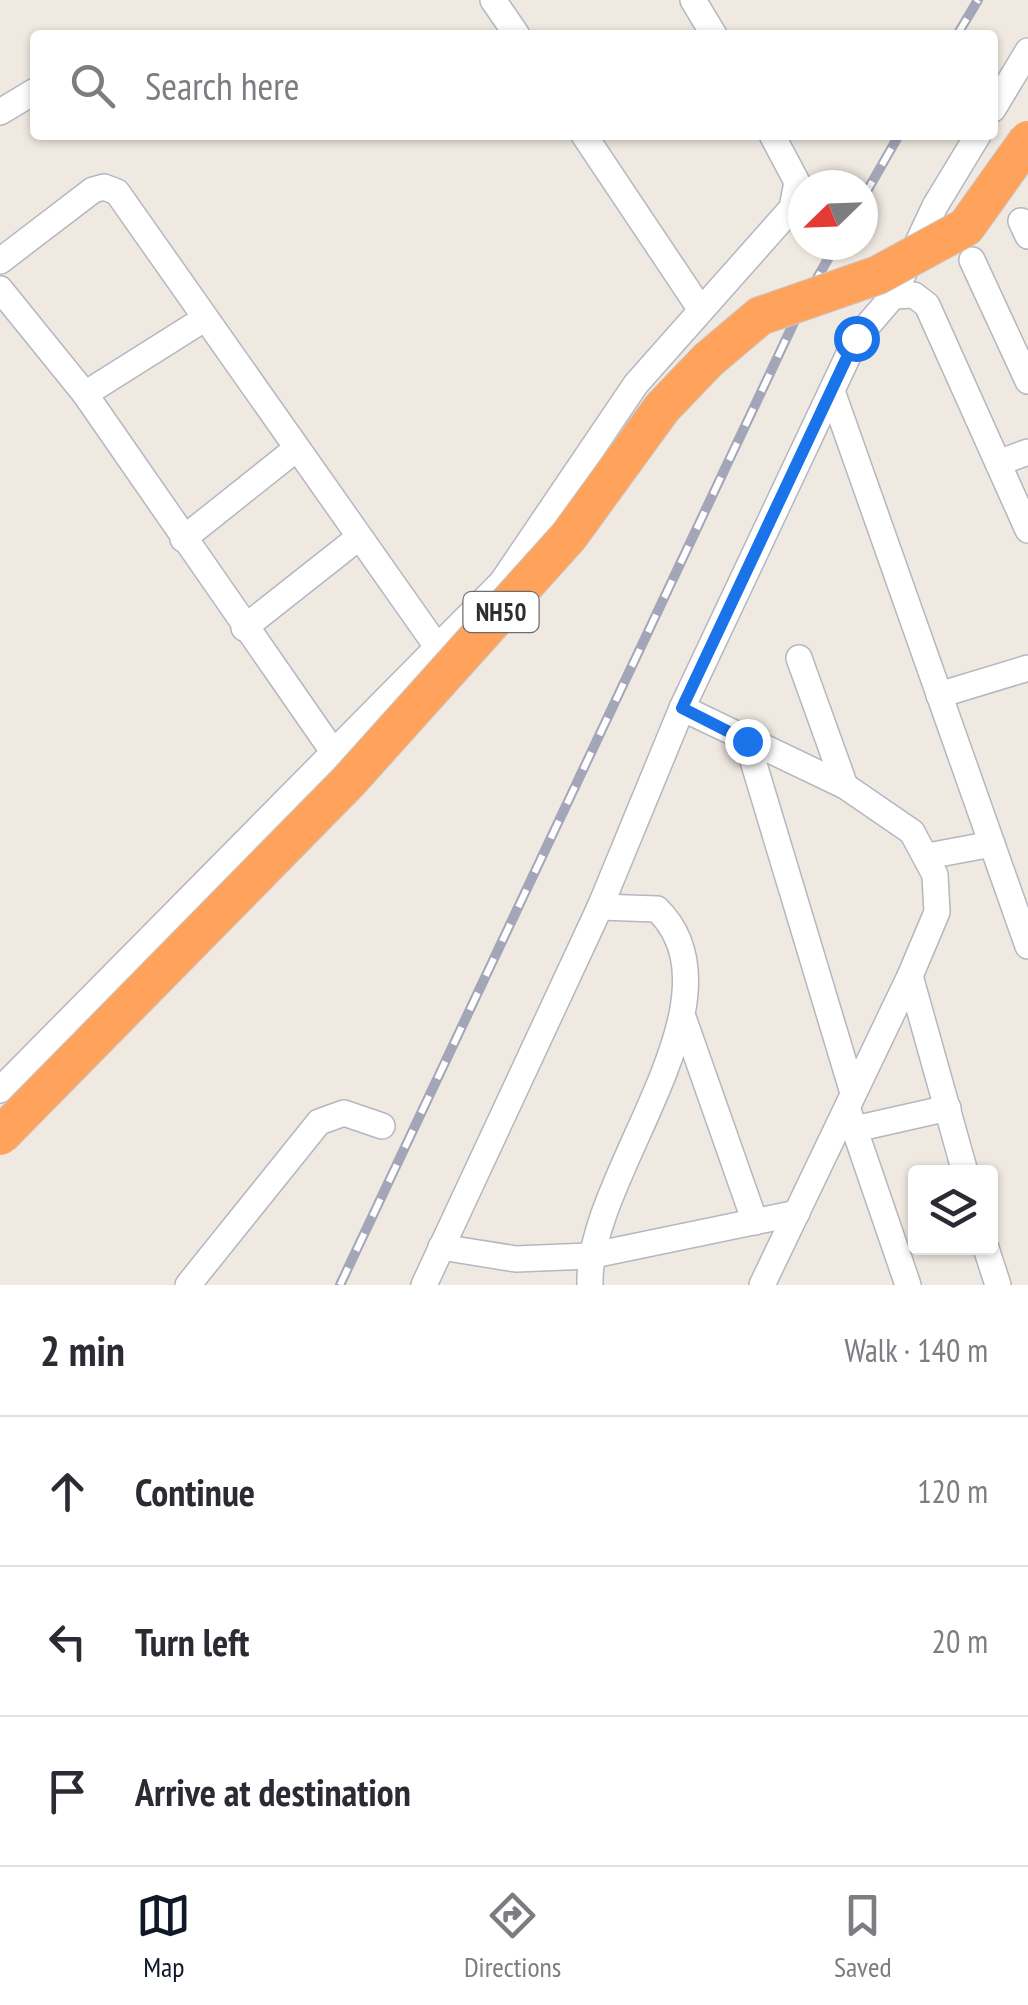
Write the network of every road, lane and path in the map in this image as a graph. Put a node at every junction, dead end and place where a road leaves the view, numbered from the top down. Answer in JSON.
{"nodes":[{"id":1,"x":493,"y":0,"type":"edge"},
{"id":2,"x":693,"y":0,"type":"edge"},
{"id":3,"x":513,"y":30,"type":"edge"},
{"id":4,"x":711,"y":30,"type":"edge"},
{"id":5,"x":1028,"y":51,"type":"edge"},
{"id":6,"x":30,"y":94,"type":"edge"},
{"id":7,"x":998,"y":102,"type":"edge"},
{"id":8,"x":0,"y":112,"type":"edge"},
{"id":9,"x":587,"y":140,"type":"edge"},
{"id":10,"x":775,"y":140,"type":"edge"},
{"id":11,"x":975,"y":140,"type":"edge"},
{"id":12,"x":1028,"y":140,"type":"edge"},
{"id":13,"x":972,"y":260,"type":"dead end"},
{"id":14,"x":0,"y":261,"type":"edge"},
{"id":15,"x":0,"y":289,"type":"edge"},
{"id":16,"x":894,"y":296,"type":"junction"},
{"id":17,"x":701,"y":310,"type":"junction"},
{"id":18,"x":204,"y":320,"type":"junction"},
{"id":19,"x":1026,"y":370,"type":"edge"},
{"id":20,"x":85,"y":394,"type":"junction"},
{"id":21,"x":833,"y":394,"type":"junction"},
{"id":22,"x":296,"y":449,"type":"junction"},
{"id":23,"x":1028,"y":452,"type":"edge"},
{"id":24,"x":998,"y":463,"type":"junction"},
{"id":25,"x":1028,"y":530,"type":"edge"},
{"id":26,"x":358,"y":538,"type":"junction"},
{"id":27,"x":183,"y":539,"type":"junction"},
{"id":28,"x":244,"y":628,"type":"junction"},
{"id":29,"x":438,"y":648,"type":"junction"},
{"id":30,"x":799,"y":658,"type":"dead end"},
{"id":31,"x":1028,"y":668,"type":"edge"},
{"id":32,"x":940,"y":695,"type":"junction"},
{"id":33,"x":682,"y":708,"type":"junction"},
{"id":34,"x":747,"y":741,"type":"junction"},
{"id":35,"x":334,"y":752,"type":"junction"},
{"id":36,"x":845,"y":786,"type":"junction"},
{"id":37,"x":992,"y":844,"type":"junction"},
{"id":38,"x":928,"y":856,"type":"junction"},
{"id":39,"x":600,"y":907,"type":"junction"},
{"id":40,"x":1028,"y":946,"type":"edge"},
{"id":41,"x":910,"y":976,"type":"junction"},
{"id":42,"x":684,"y":1020,"type":"junction"},
{"id":43,"x":0,"y":1090,"type":"edge"},
{"id":44,"x":948,"y":1108,"type":"junction"},
{"id":45,"x":852,"y":1111,"type":"junction"},
{"id":46,"x":382,"y":1126,"type":"dead end"},
{"id":47,"x":0,"y":1136,"type":"edge"},
{"id":48,"x":963,"y":1165,"type":"edge"},
{"id":49,"x":797,"y":1213,"type":"junction"},
{"id":50,"x":755,"y":1222,"type":"junction"},
{"id":51,"x":442,"y":1247,"type":"junction"},
{"id":52,"x":988,"y":1255,"type":"edge"},
{"id":53,"x":589,"y":1256,"type":"junction"},
{"id":54,"x":188,"y":1285,"type":"edge"},
{"id":55,"x":424,"y":1285,"type":"edge"},
{"id":56,"x":590,"y":1285,"type":"edge"},
{"id":57,"x":762,"y":1285,"type":"edge"},
{"id":58,"x":908,"y":1285,"type":"edge"},
{"id":59,"x":998,"y":1285,"type":"edge"}],
"edges":[{"from":1,"to":3,"type":"street"},
{"from":2,"to":4,"type":"street"},
{"from":5,"to":7,"type":"street"},
{"from":6,"to":8,"type":"street"},
{"from":9,"to":17,"type":"street"},
{"from":10,"to":17,"type":"street"},
{"from":11,"to":16,"type":"street"},
{"from":12,"to":47,"type":"highway","number":"NH50","bridge":true},
{"from":13,"to":19,"type":"street"},
{"from":14,"to":18,"type":"street"},
{"from":15,"to":20,"type":"street"},
{"from":16,"to":21,"type":"street"},
{"from":16,"to":24,"type":"street"},
{"from":17,"to":29,"type":"street"},
{"from":18,"to":20,"type":"street"},
{"from":18,"to":22,"type":"street"},
{"from":20,"to":27,"type":"street"},
{"from":21,"to":32,"type":"street"},
{"from":21,"to":33,"type":"street"},
{"from":22,"to":26,"type":"street"},
{"from":22,"to":27,"type":"street"},
{"from":23,"to":24,"type":"street"},
{"from":24,"to":25,"type":"street"},
{"from":26,"to":28,"type":"street"},
{"from":26,"to":29,"type":"street"},
{"from":27,"to":28,"type":"street"},
{"from":28,"to":35,"type":"street"},
{"from":29,"to":35,"type":"street"},
{"from":30,"to":36,"type":"street"},
{"from":31,"to":32,"type":"street"},
{"from":32,"to":37,"type":"street"},
{"from":33,"to":34,"type":"street"},
{"from":33,"to":39,"type":"street"},
{"from":34,"to":36,"type":"street"},
{"from":34,"to":45,"type":"street"},
{"from":35,"to":43,"type":"street"},
{"from":36,"to":38,"type":"street"},
{"from":37,"to":38,"type":"street"},
{"from":37,"to":40,"type":"street"},
{"from":38,"to":41,"type":"street"},
{"from":39,"to":42,"type":"street"},
{"from":39,"to":51,"type":"street"},
{"from":41,"to":44,"type":"street"},
{"from":41,"to":45,"type":"street"},
{"from":42,"to":50,"type":"street"},
{"from":42,"to":53,"type":"street"},
{"from":44,"to":45,"type":"street"},
{"from":44,"to":48,"type":"street"},
{"from":45,"to":49,"type":"street"},
{"from":45,"to":58,"type":"street"},
{"from":46,"to":54,"type":"street"},
{"from":49,"to":50,"type":"street"},
{"from":49,"to":57,"type":"street"},
{"from":50,"to":53,"type":"street"},
{"from":51,"to":53,"type":"street"},
{"from":51,"to":55,"type":"street"},
{"from":52,"to":59,"type":"street"},
{"from":53,"to":56,"type":"street"}]}
